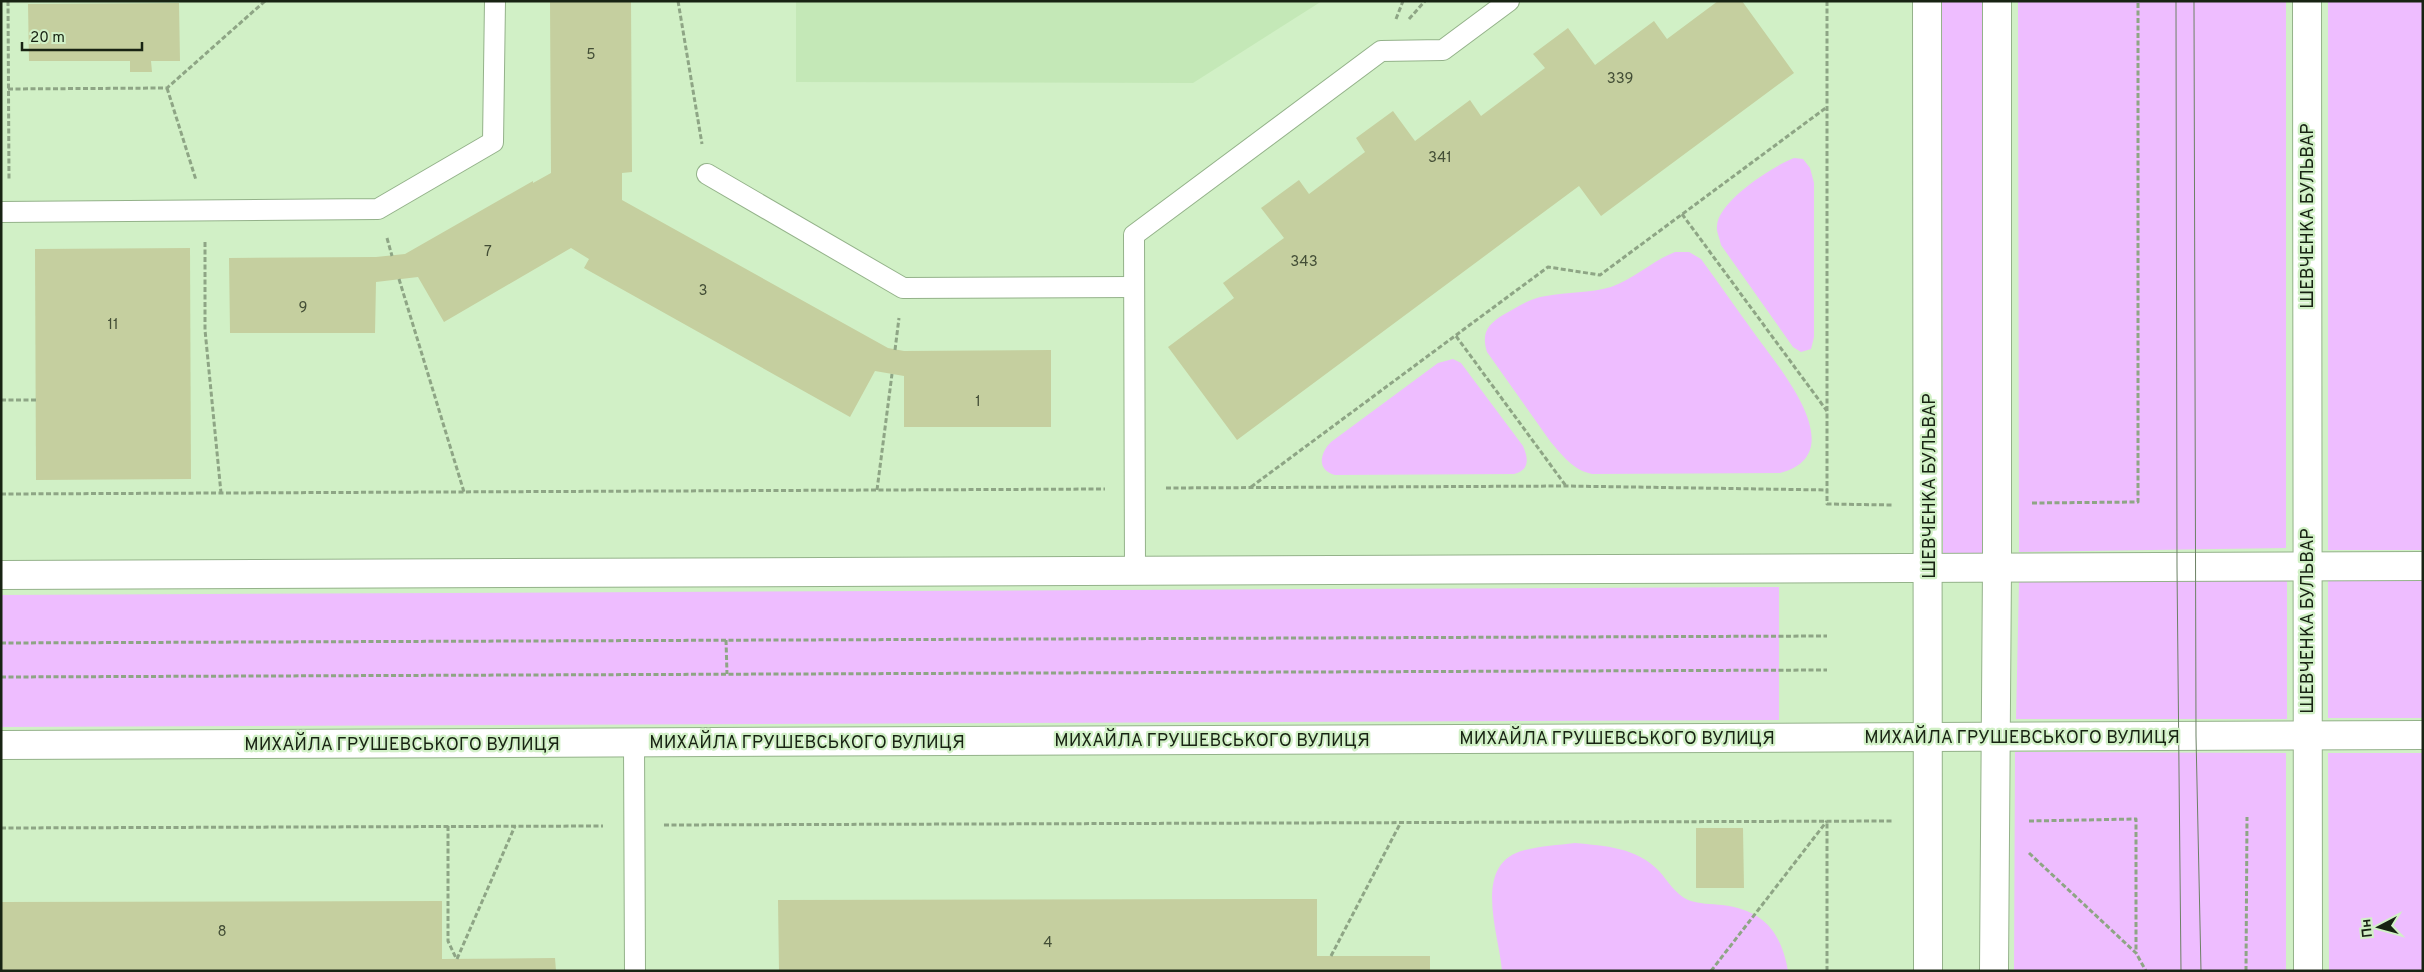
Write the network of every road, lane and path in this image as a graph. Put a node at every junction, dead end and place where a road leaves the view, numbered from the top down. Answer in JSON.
{"nodes":[{"id":1,"x":8,"y":1,"type":"edge"},
{"id":2,"x":265,"y":1,"type":"edge"},
{"id":3,"x":495,"y":1,"type":"edge"},
{"id":4,"x":678,"y":1,"type":"edge"},
{"id":5,"x":1510,"y":1,"type":"edge"},
{"id":6,"x":1827,"y":1,"type":"edge"},
{"id":7,"x":1927,"y":1,"type":"edge"},
{"id":8,"x":1996,"y":1,"type":"edge"},
{"id":9,"x":2138,"y":1,"type":"edge"},
{"id":10,"x":2307,"y":1,"type":"edge"},
{"id":11,"x":167,"y":88,"type":"junction"},
{"id":12,"x":8,"y":89,"type":"junction"},
{"id":13,"x":1827,"y":107,"type":"junction"},
{"id":14,"x":707,"y":174,"type":"joint"},
{"id":15,"x":205,"y":210,"type":"junction"},
{"id":16,"x":5,"y":212,"type":"edge"},
{"id":17,"x":1682,"y":214,"type":"junction"},
{"id":18,"x":399,"y":280,"type":"dead end"},
{"id":19,"x":1134,"y":287,"type":"junction"},
{"id":20,"x":1456,"y":336,"type":"junction"},
{"id":21,"x":892,"y":374,"type":"dead end"},
{"id":22,"x":1,"y":400,"type":"edge"},
{"id":23,"x":36,"y":400,"type":"dead end"},
{"id":24,"x":1827,"y":411,"type":"junction"},
{"id":25,"x":1566,"y":486,"type":"junction"},
{"id":26,"x":1135,"y":488,"type":"junction"},
{"id":27,"x":1250,"y":488,"type":"junction"},
{"id":28,"x":877,"y":490,"type":"junction"},
{"id":29,"x":1828,"y":490,"type":"junction"},
{"id":30,"x":464,"y":492,"type":"junction"},
{"id":31,"x":221,"y":493,"type":"junction"},
{"id":32,"x":1,"y":494,"type":"edge"},
{"id":33,"x":2028,"y":503,"type":"dead end"},
{"id":34,"x":1894,"y":505,"type":"dead end"},
{"id":35,"x":2308,"y":566,"type":"junction"},
{"id":36,"x":2423,"y":566,"type":"edge"},
{"id":37,"x":1997,"y":567,"type":"junction"},
{"id":38,"x":1929,"y":568,"type":"junction"},
{"id":39,"x":1135,"y":571,"type":"junction"},
{"id":40,"x":1,"y":575,"type":"edge"},
{"id":41,"x":1827,"y":636,"type":"dead end"},
{"id":42,"x":726,"y":640,"type":"junction"},
{"id":43,"x":1,"y":643,"type":"edge"},
{"id":44,"x":1828,"y":670,"type":"dead end"},
{"id":45,"x":727,"y":674,"type":"junction"},
{"id":46,"x":1,"y":677,"type":"edge"},
{"id":47,"x":2423,"y":735,"type":"edge"},
{"id":48,"x":2307,"y":736,"type":"junction"},
{"id":49,"x":1929,"y":737,"type":"junction"},
{"id":50,"x":1996,"y":737,"type":"junction"},
{"id":51,"x":634,"y":743,"type":"junction"},
{"id":52,"x":1,"y":745,"type":"edge"},
{"id":53,"x":2247,"y":817,"type":"dead end"},
{"id":54,"x":1827,"y":820,"type":"junction"},
{"id":55,"x":1900,"y":821,"type":"dead end"},
{"id":56,"x":1996,"y":821,"type":"junction"},
{"id":57,"x":2025,"y":821,"type":"dead end"},
{"id":58,"x":1401,"y":822,"type":"junction"},
{"id":59,"x":448,"y":826,"type":"junction"},
{"id":60,"x":516,"y":826,"type":"junction"},
{"id":61,"x":634,"y":826,"type":"junction"},
{"id":62,"x":1,"y":828,"type":"edge"},
{"id":63,"x":2136,"y":953,"type":"junction"},
{"id":64,"x":1331,"y":956,"type":"dead end"},
{"id":65,"x":635,"y":971,"type":"edge"},
{"id":66,"x":1711,"y":971,"type":"edge"},
{"id":67,"x":1827,"y":971,"type":"edge"},
{"id":68,"x":1928,"y":971,"type":"edge"},
{"id":69,"x":1994,"y":971,"type":"edge"},
{"id":70,"x":2146,"y":971,"type":"edge"},
{"id":71,"x":2246,"y":971,"type":"edge"},
{"id":72,"x":2308,"y":971,"type":"edge"}],
"edges":[{"from":1,"to":12,"type":"path"},
{"from":2,"to":11,"type":"path"},
{"from":3,"to":15,"type":"lane"},
{"from":4,"to":14,"type":"path"},
{"from":5,"to":19,"type":"lane"},
{"from":6,"to":13,"type":"path"},
{"from":7,"to":38,"type":"street","name":"ШЕВЧЕНКА БУЛЬВАР"},
{"from":8,"to":37,"type":"street"},
{"from":9,"to":33,"type":"path"},
{"from":10,"to":35,"type":"street","name":"ШЕВЧЕНКА БУЛЬВАР"},
{"from":11,"to":12,"type":"path"},
{"from":11,"to":15,"type":"path"},
{"from":12,"to":16,"type":"path"},
{"from":13,"to":17,"type":"path"},
{"from":13,"to":24,"type":"path"},
{"from":14,"to":19,"type":"lane"},
{"from":15,"to":16,"type":"lane"},
{"from":15,"to":31,"type":"path"},
{"from":17,"to":20,"type":"path"},
{"from":17,"to":24,"type":"path"},
{"from":18,"to":30,"type":"path"},
{"from":19,"to":26,"type":"lane"},
{"from":20,"to":25,"type":"path"},
{"from":20,"to":27,"type":"path"},
{"from":21,"to":28,"type":"path"},
{"from":22,"to":23,"type":"path"},
{"from":24,"to":29,"type":"path"},
{"from":25,"to":27,"type":"path"},
{"from":25,"to":29,"type":"path"},
{"from":26,"to":27,"type":"path"},
{"from":26,"to":28,"type":"path"},
{"from":26,"to":39,"type":"lane"},
{"from":28,"to":30,"type":"path"},
{"from":29,"to":34,"type":"path"},
{"from":30,"to":31,"type":"path"},
{"from":31,"to":32,"type":"path"},
{"from":35,"to":36,"type":"street"},
{"from":35,"to":37,"type":"street"},
{"from":35,"to":48,"type":"street","name":"ШЕВЧЕНКА БУЛЬВАР"},
{"from":37,"to":38,"type":"street"},
{"from":37,"to":50,"type":"street"},
{"from":38,"to":39,"type":"street"},
{"from":38,"to":49,"type":"street","name":"ШЕВЧЕНКА БУЛЬВАР"},
{"from":39,"to":40,"type":"street"},
{"from":41,"to":42,"type":"path"},
{"from":42,"to":43,"type":"path"},
{"from":42,"to":45,"type":"path"},
{"from":44,"to":45,"type":"path"},
{"from":45,"to":46,"type":"path"},
{"from":47,"to":48,"type":"street","name":"МИХАЙЛА ГРУШЕВСЬКОГО ВУЛИЦЯ"},
{"from":48,"to":50,"type":"street","name":"МИХАЙЛА ГРУШЕВСЬКОГО ВУЛИЦЯ"},
{"from":48,"to":72,"type":"street","name":"ШЕВЧЕНКА БУЛЬВАР"},
{"from":49,"to":50,"type":"street","name":"МИХАЙЛА ГРУШЕВСЬКОГО ВУЛИЦЯ"},
{"from":49,"to":51,"type":"street","name":"МИХАЙЛА ГРУШЕВСЬКОГО ВУЛИЦЯ"},
{"from":49,"to":68,"type":"street","name":"ШЕВЧЕНКА БУЛЬВАР"},
{"from":50,"to":56,"type":"street"},
{"from":51,"to":52,"type":"street","name":"МИХАЙЛА ГРУШЕВСЬКОГО ВУЛИЦЯ"},
{"from":51,"to":61,"type":"lane"},
{"from":53,"to":71,"type":"path"},
{"from":54,"to":55,"type":"path"},
{"from":54,"to":58,"type":"path"},
{"from":54,"to":66,"type":"path"},
{"from":54,"to":67,"type":"path"},
{"from":56,"to":63,"type":"path"},
{"from":56,"to":69,"type":"street"},
{"from":57,"to":63,"type":"path"},
{"from":58,"to":61,"type":"path"},
{"from":58,"to":64,"type":"path"},
{"from":59,"to":60,"type":"path"},
{"from":59,"to":60,"type":"path"},
{"from":59,"to":62,"type":"path"},
{"from":60,"to":61,"type":"path"},
{"from":61,"to":65,"type":"lane"},
{"from":63,"to":70,"type":"path"}]}
